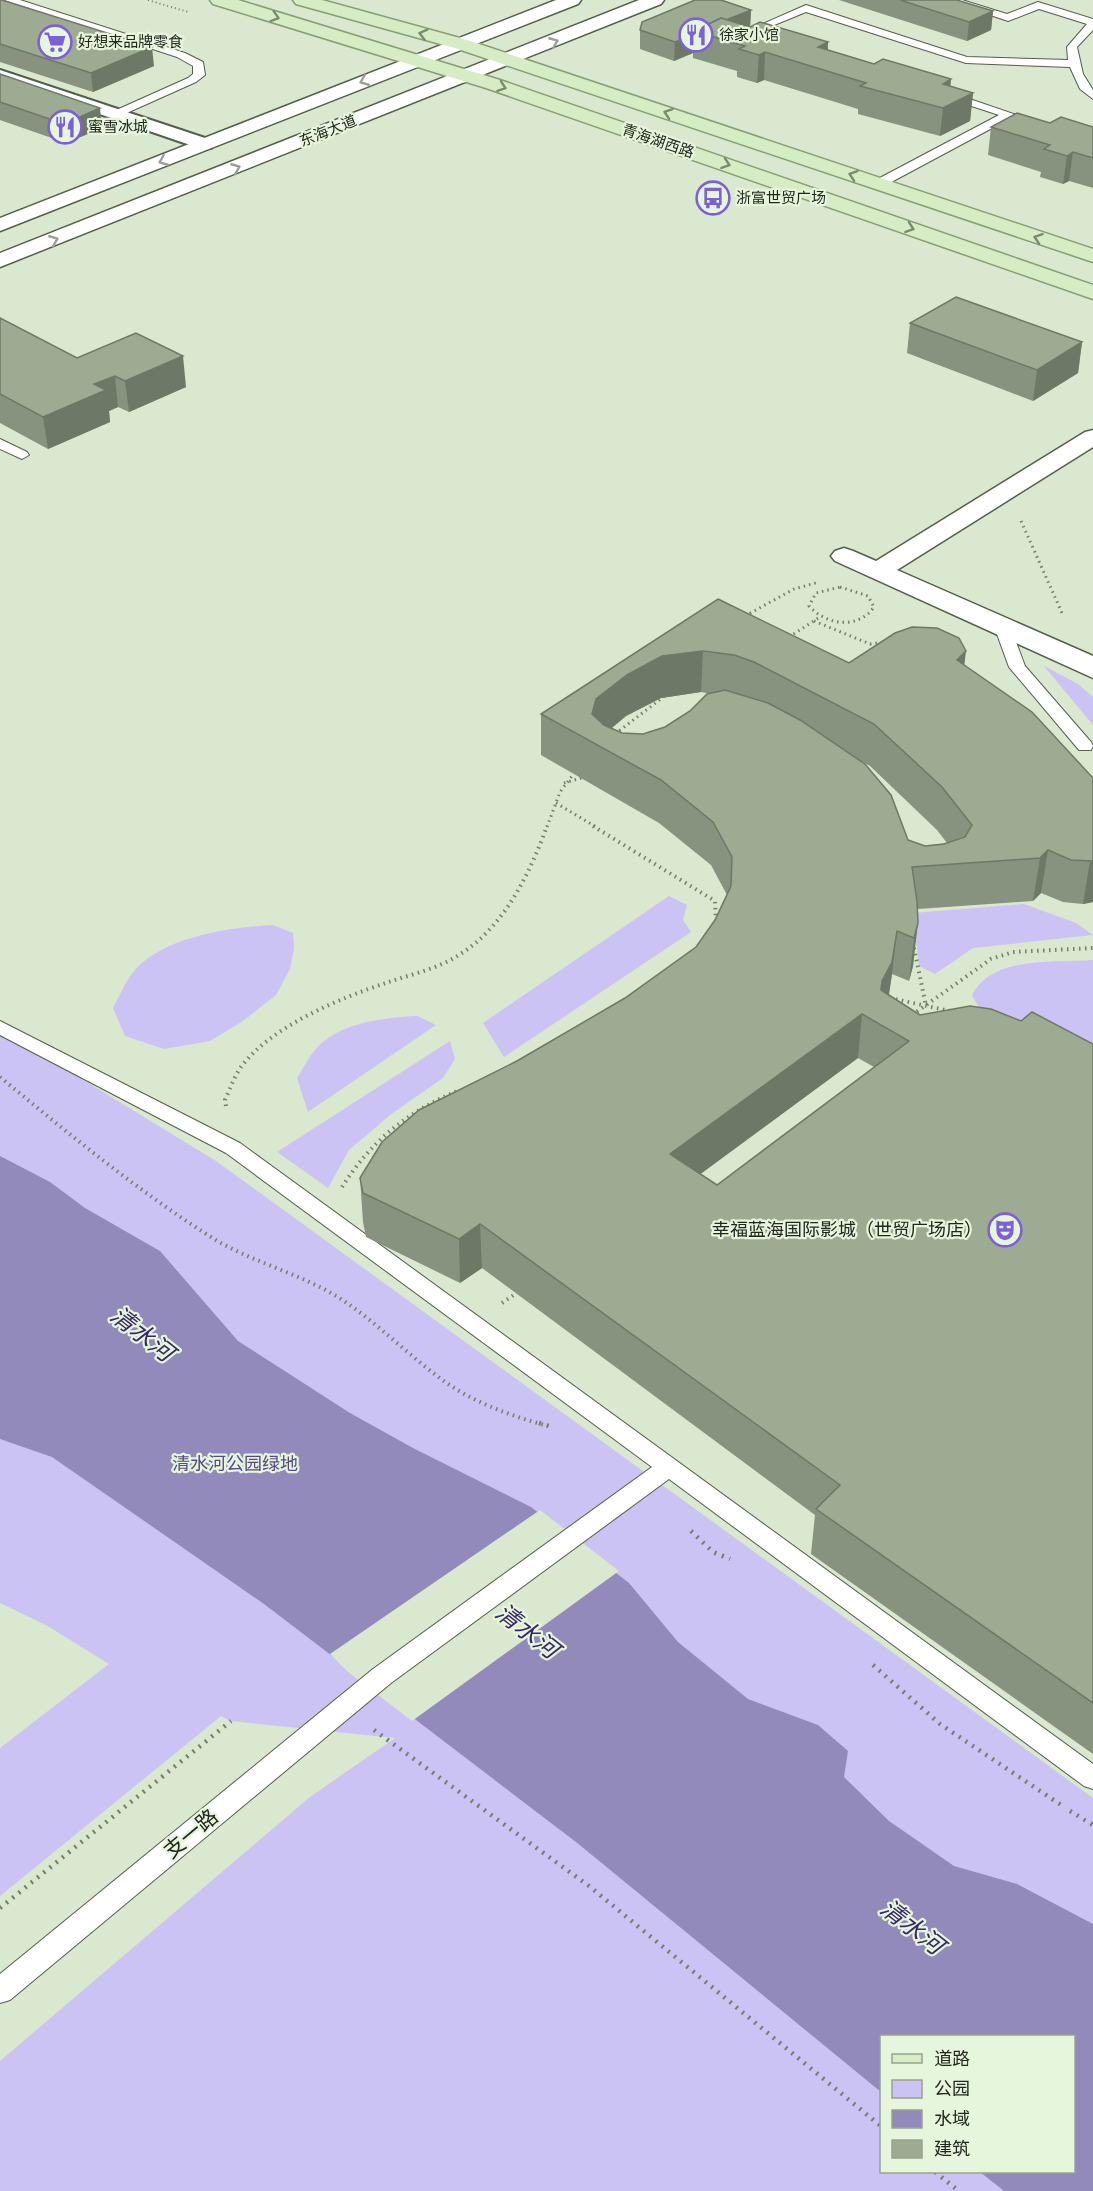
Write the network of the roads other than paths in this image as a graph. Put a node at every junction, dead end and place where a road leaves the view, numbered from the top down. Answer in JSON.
{"nodes":[{"id":1,"x":9,"y":0,"type":"edge"},
{"id":2,"x":219,"y":0,"type":"edge"},
{"id":3,"x":302,"y":0,"type":"edge"},
{"id":4,"x":572,"y":0,"type":"edge"},
{"id":5,"x":655,"y":0,"type":"edge"},
{"id":6,"x":951,"y":0,"type":"edge"},
{"id":7,"x":1093,"y":23,"type":"edge"},
{"id":8,"x":775,"y":39,"type":"edge"},
{"id":9,"x":461,"y":44,"type":"junction"},
{"id":10,"x":418,"y":60,"type":"junction"},
{"id":11,"x":509,"y":60,"type":"junction"},
{"id":12,"x":1074,"y":64,"type":"junction"},
{"id":13,"x":0,"y":75,"type":"edge"},
{"id":14,"x":468,"y":76,"type":"junction"},
{"id":15,"x":941,"y":93,"type":"edge"},
{"id":16,"x":1093,"y":96,"type":"edge"},
{"id":17,"x":116,"y":114,"type":"junction"},
{"id":18,"x":1008,"y":115,"type":"junction"},
{"id":19,"x":1045,"y":127,"type":"edge"},
{"id":20,"x":205,"y":144,"type":"junction"},
{"id":21,"x":878,"y":183,"type":"junction"},
{"id":22,"x":0,"y":225,"type":"edge"},
{"id":23,"x":1093,"y":256,"type":"edge"},
{"id":24,"x":0,"y":261,"type":"edge"},
{"id":25,"x":1093,"y":292,"type":"edge"},
{"id":26,"x":1093,"y":437,"type":"edge"},
{"id":27,"x":0,"y":443,"type":"edge"},
{"id":28,"x":22,"y":455,"type":"dead end"},
{"id":29,"x":844,"y":556,"type":"dead end"},
{"id":30,"x":878,"y":571,"type":"junction"},
{"id":31,"x":1002,"y":626,"type":"junction"},
{"id":32,"x":1088,"y":666,"type":"edge"},
{"id":33,"x":1085,"y":746,"type":"dead end"},
{"id":34,"x":0,"y":1027,"type":"edge"},
{"id":35,"x":668,"y":1468,"type":"junction"},
{"id":36,"x":1093,"y":1778,"type":"edge"},
{"id":37,"x":0,"y":1991,"type":"edge"}],
"edges":[{"from":1,"to":17,"type":"lane"},
{"from":2,"to":10,"type":"main road","name":"青海湖西路","one_way":true},
{"from":9,"to":3,"type":"main road","name":"青海湖西路","one_way":true},
{"from":4,"to":9,"type":"street","name":"东海大道"},
{"from":11,"to":5,"type":"street","name":"东海大道","one_way":true},
{"from":6,"to":7,"type":"lane"},
{"from":7,"to":12,"type":"lane"},
{"from":8,"to":12,"type":"lane"},
{"from":9,"to":10,"type":"street","name":"东海大道"},
{"from":9,"to":11,"type":"main road","name":"青海湖西路"},
{"from":10,"to":14,"type":"main road","name":"青海湖西路"},
{"from":10,"to":20,"type":"street","name":"东海大道","one_way":true},
{"from":11,"to":14,"type":"street","name":"东海大道"},
{"from":21,"to":11,"type":"main road","name":"青海湖西路","one_way":true},
{"from":12,"to":16,"type":"lane"},
{"from":13,"to":17,"type":"street"},
{"from":24,"to":14,"type":"street","name":"东海大道","one_way":true},
{"from":14,"to":25,"type":"main road","name":"青海湖西路","one_way":true},
{"from":15,"to":18,"type":"lane"},
{"from":17,"to":20,"type":"street"},
{"from":18,"to":19,"type":"lane"},
{"from":18,"to":21,"type":"lane"},
{"from":20,"to":22,"type":"street","name":"东海大道","one_way":true},
{"from":23,"to":21,"type":"main road","name":"青海湖西路","one_way":true},
{"from":26,"to":30,"type":"street"},
{"from":27,"to":28,"type":"lane"},
{"from":29,"to":30,"type":"street"},
{"from":30,"to":31,"type":"street"},
{"from":31,"to":32,"type":"street"},
{"from":31,"to":33,"type":"lane"},
{"from":34,"to":35,"type":"lane"},
{"from":35,"to":36,"type":"lane"},
{"from":35,"to":37,"type":"lane","name":"支一路"}]}
